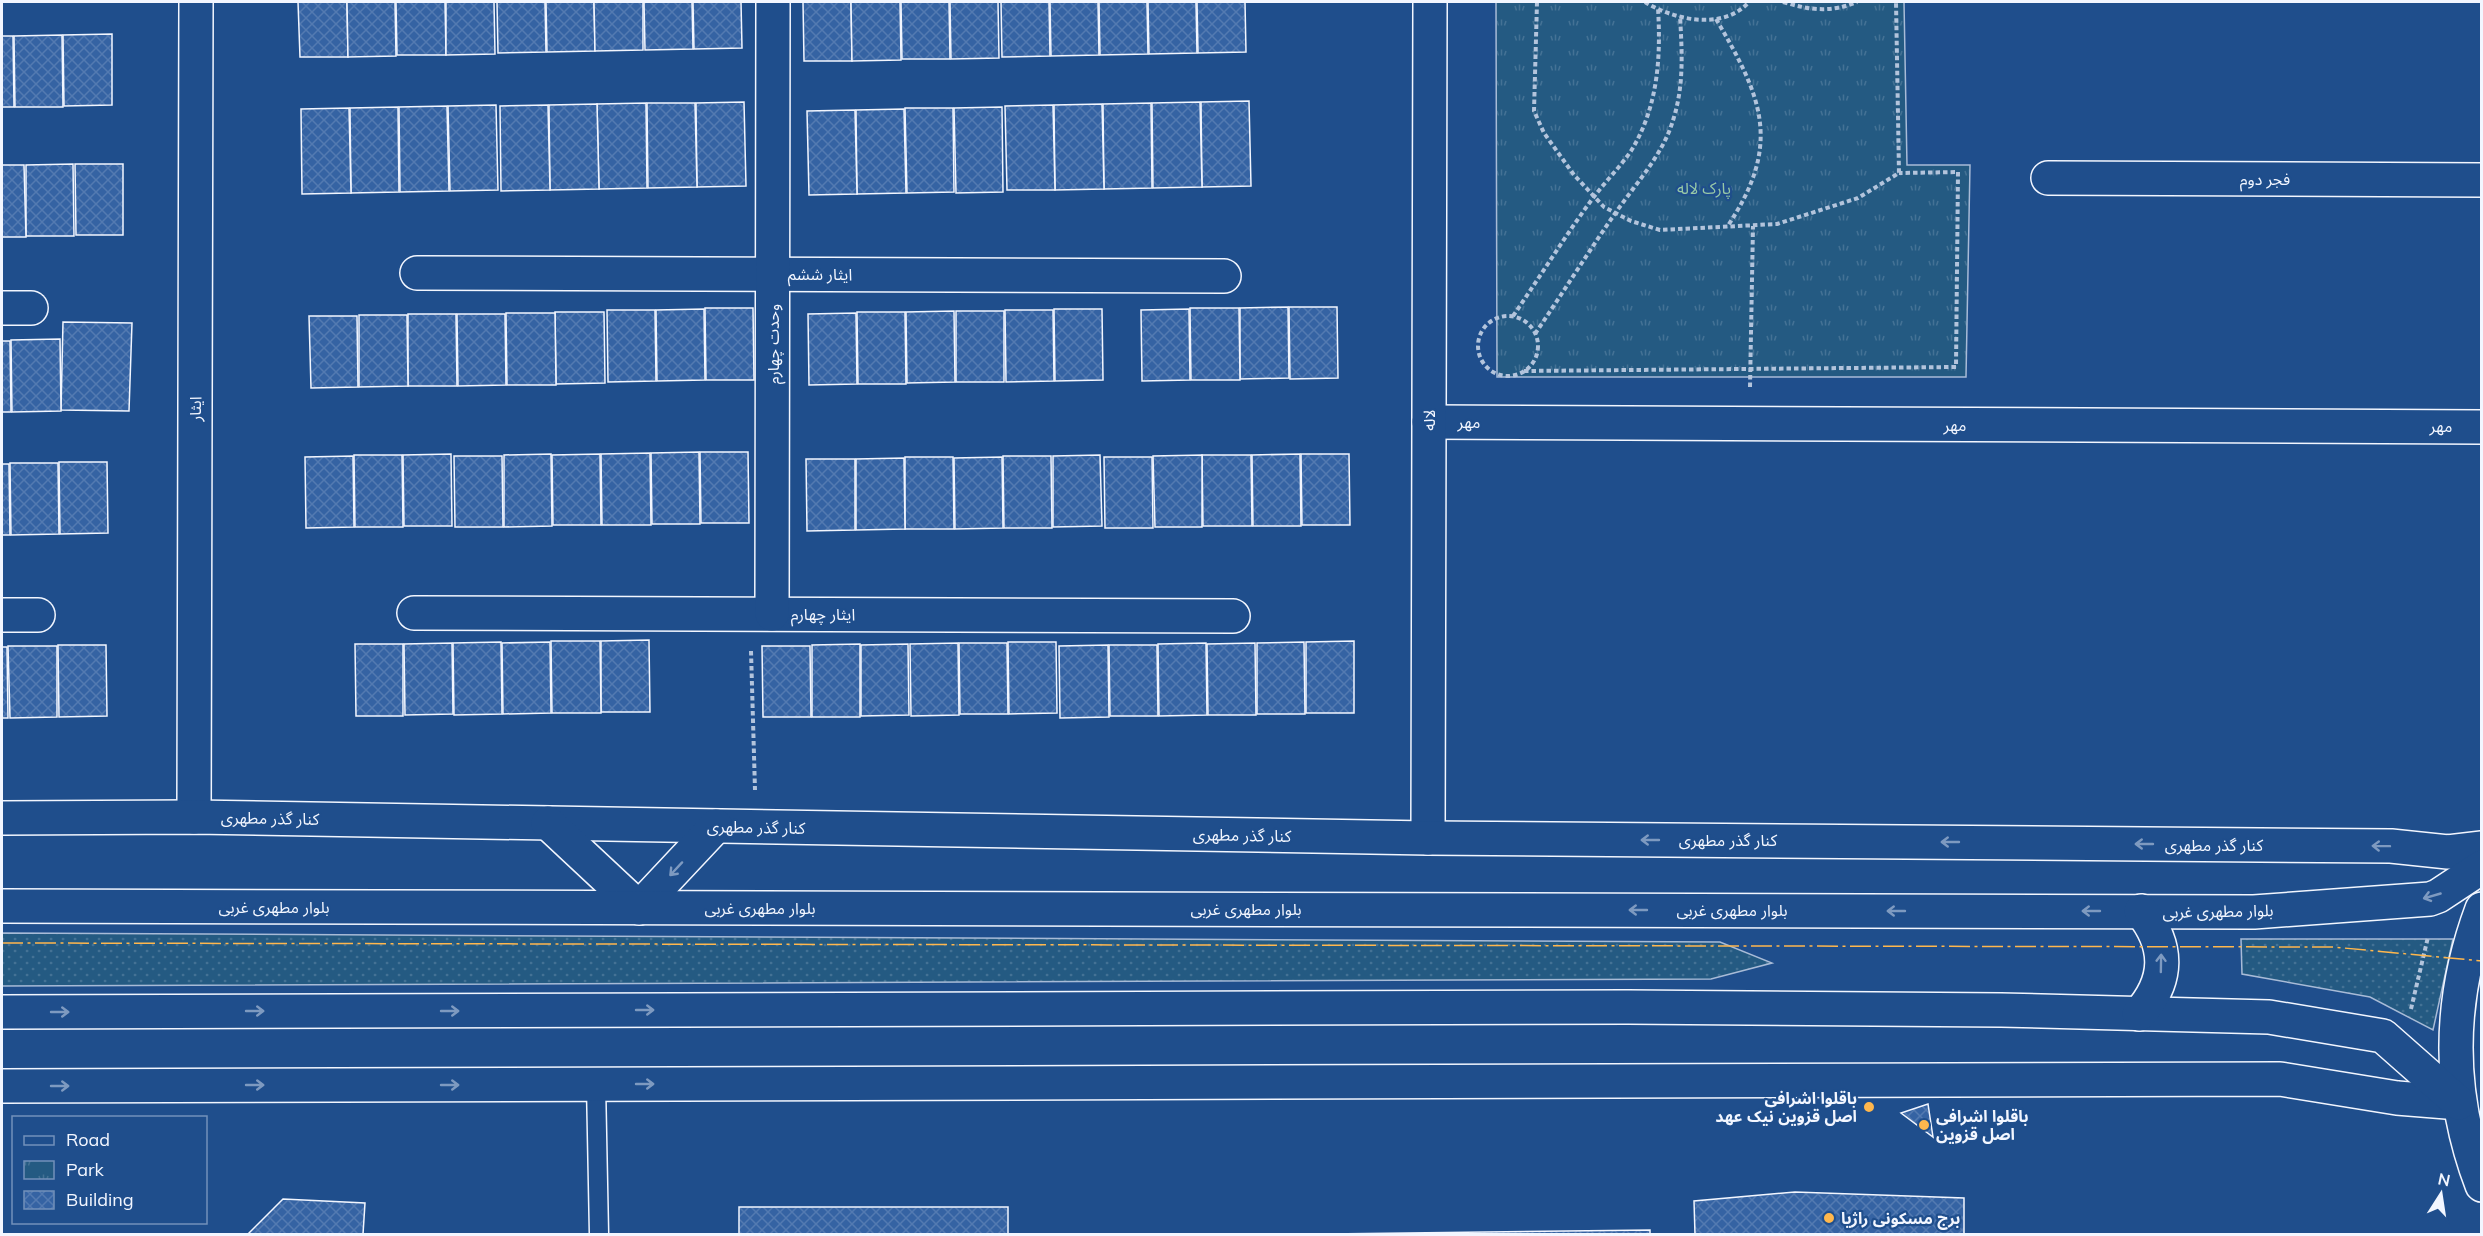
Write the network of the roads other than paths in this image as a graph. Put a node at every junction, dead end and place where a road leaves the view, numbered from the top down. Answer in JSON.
{"nodes":[{"id":1,"x":196,"y":2,"type":"edge"},
{"id":2,"x":773,"y":2,"type":"edge"},
{"id":3,"x":1430,"y":2,"type":"edge"},
{"id":4,"x":2048,"y":178,"type":"dead end"},
{"id":5,"x":2481,"y":180,"type":"edge"},
{"id":6,"x":417,"y":273,"type":"dead end"},
{"id":7,"x":773,"y":274,"type":"junction"},
{"id":8,"x":1224,"y":276,"type":"dead end"},
{"id":9,"x":1429,"y":422,"type":"junction"},
{"id":10,"x":2481,"y":427,"type":"edge"},
{"id":11,"x":414,"y":613,"type":"dead end"},
{"id":12,"x":761,"y":614,"type":"junction"},
{"id":13,"x":2,"y":615,"type":"edge"},
{"id":14,"x":38,"y":615,"type":"dead end"},
{"id":15,"x":1233,"y":616,"type":"dead end"},
{"id":16,"x":194,"y":817,"type":"junction"},
{"id":17,"x":2,"y":818,"type":"edge"},
{"id":18,"x":548,"y":823,"type":"junction"},
{"id":19,"x":716,"y":826,"type":"junction"},
{"id":20,"x":1428,"y":838,"type":"junction"},
{"id":21,"x":2481,"y":848,"type":"edge"},
{"id":22,"x":2481,"y":867,"type":"edge"},
{"id":23,"x":2,"y":906,"type":"edge"},
{"id":24,"x":639,"y":908,"type":"junction"},
{"id":25,"x":2481,"y":909,"type":"edge"},
{"id":26,"x":2141,"y":911,"type":"junction"},
{"id":27,"x":2,"y":1012,"type":"edge"},
{"id":28,"x":2139,"y":1014,"type":"junction"},
{"id":29,"x":596,"y":1084,"type":"junction"},
{"id":30,"x":2,"y":1086,"type":"edge"},
{"id":31,"x":2459,"y":1103,"type":"junction"},
{"id":32,"x":2481,"y":1185,"type":"edge"},
{"id":33,"x":598,"y":1234,"type":"edge"}],
"edges":[{"from":1,"to":16,"type":"street","name":"ایثار"},
{"from":2,"to":7,"type":"street","name":"وحدت چهارم"},
{"from":3,"to":9,"type":"street","name":"لاله"},
{"from":4,"to":5,"type":"street","name":"فجر دوم"},
{"from":6,"to":7,"type":"street","name":"ایثار ششم"},
{"from":7,"to":8,"type":"street","name":"ایثار ششم"},
{"from":7,"to":12,"type":"street","name":"وحدت چهارم"},
{"from":9,"to":10,"type":"street","name":"مهر"},
{"from":9,"to":20,"type":"street","name":"لاله"},
{"from":11,"to":12,"type":"street","name":"ایثار چهارم"},
{"from":12,"to":15,"type":"street","name":"ایثار چهارم"},
{"from":13,"to":14,"type":"street"},
{"from":16,"to":17,"type":"street","name":"کنار گذر مطهری"},
{"from":16,"to":18,"type":"street","name":"کنار گذر مطهری"},
{"from":18,"to":19,"type":"street","name":"کنار گذر مطهری"},
{"from":18,"to":24,"type":"street"},
{"from":19,"to":20,"type":"street","name":"کنار گذر مطهری"},
{"from":19,"to":24,"type":"street","one_way":true},
{"from":21,"to":20,"type":"street","name":"کنار گذر مطهری","one_way":true},
{"from":22,"to":26,"type":"street","name":"بلوار مطهری غربی","one_way":true},
{"from":23,"to":24,"type":"street","name":"بلوار مطهری غربی"},
{"from":26,"to":24,"type":"street","name":"بلوار مطهری غربی","one_way":true},
{"from":25,"to":31,"type":"street"},
{"from":28,"to":26,"type":"street","one_way":true},
{"from":27,"to":28,"type":"street","one_way":true},
{"from":28,"to":31,"type":"street"},
{"from":30,"to":29,"type":"street","one_way":true},
{"from":29,"to":31,"type":"street","one_way":true},
{"from":29,"to":33,"type":"lane"},
{"from":31,"to":32,"type":"street"}]}
